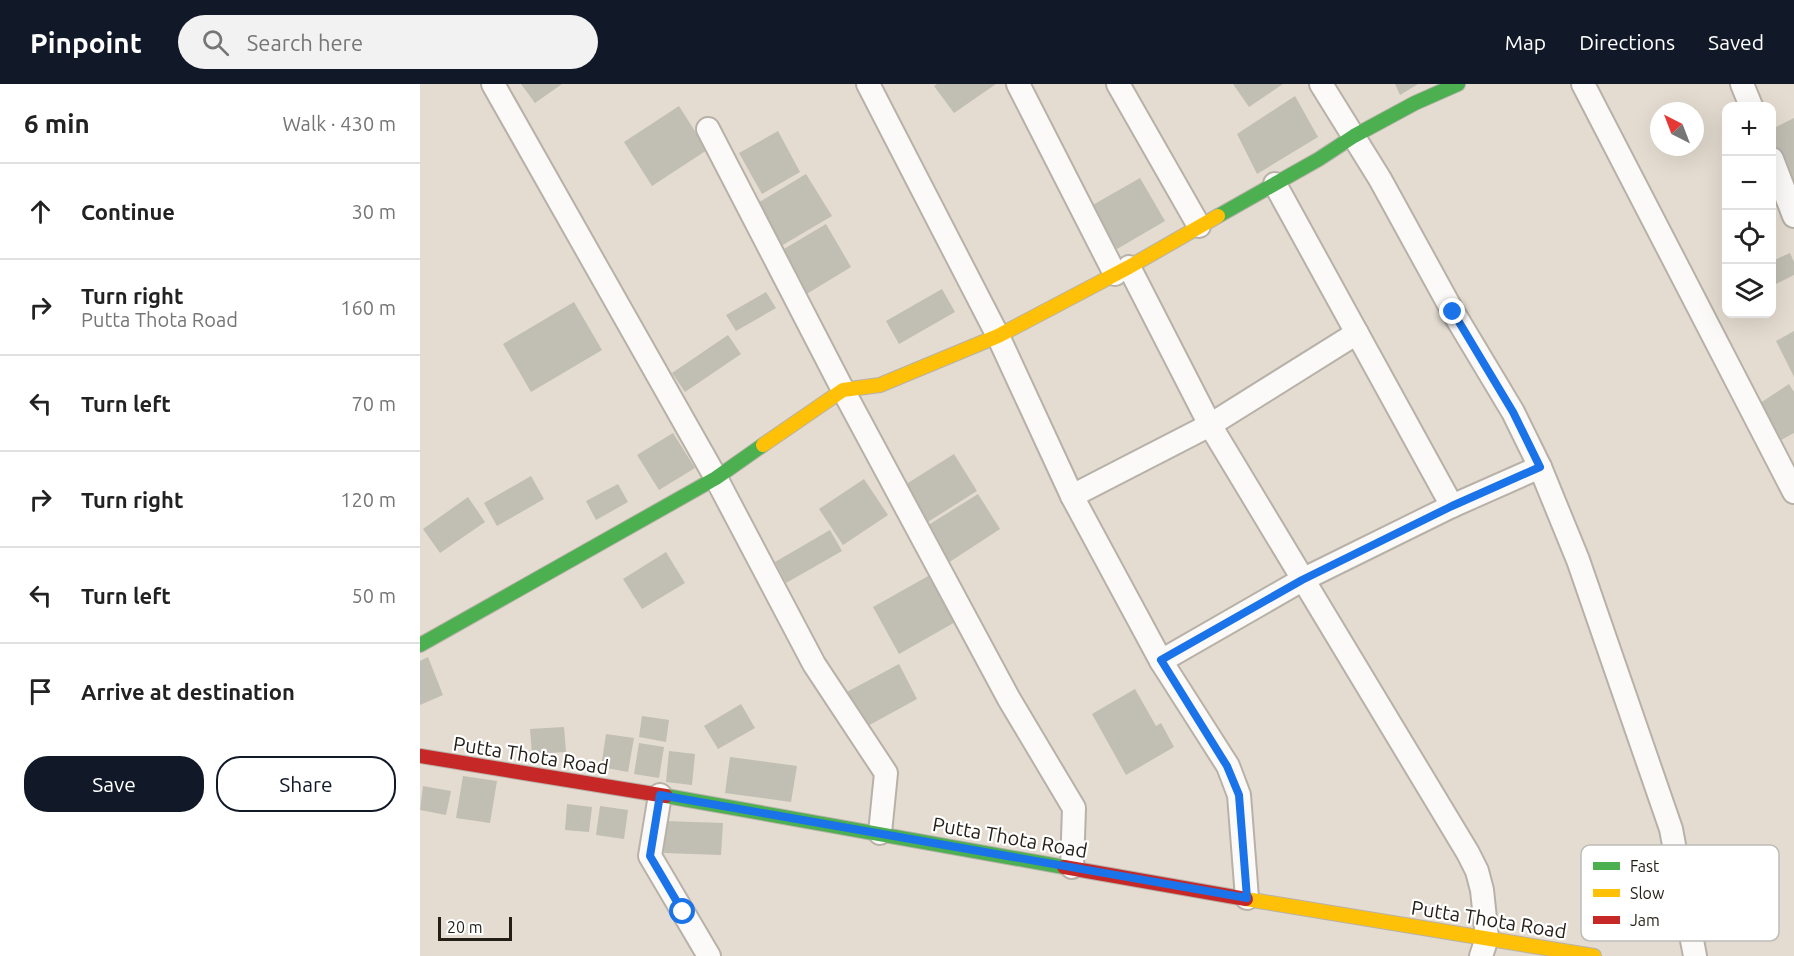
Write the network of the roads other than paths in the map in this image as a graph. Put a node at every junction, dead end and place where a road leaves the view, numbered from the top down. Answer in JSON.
{"nodes":[{"id":1,"x":493,"y":84,"type":"edge"},
{"id":2,"x":868,"y":84,"type":"edge"},
{"id":3,"x":1018,"y":84,"type":"edge"},
{"id":4,"x":1118,"y":84,"type":"edge"},
{"id":5,"x":1321,"y":84,"type":"edge"},
{"id":6,"x":1458,"y":84,"type":"edge"},
{"id":7,"x":1583,"y":84,"type":"edge"},
{"id":8,"x":1742,"y":84,"type":"edge"},
{"id":9,"x":1749,"y":102,"type":"edge"},
{"id":10,"x":708,"y":129,"type":"dead end"},
{"id":11,"x":1354,"y":136,"type":"junction"},
{"id":12,"x":1776,"y":169,"type":"edge"},
{"id":13,"x":1275,"y":184,"type":"junction"},
{"id":14,"x":1794,"y":216,"type":"edge"},
{"id":15,"x":1199,"y":226,"type":"junction"},
{"id":16,"x":1122,"y":270,"type":"junction"},
{"id":17,"x":1357,"y":333,"type":"junction"},
{"id":18,"x":998,"y":336,"type":"junction"},
{"id":19,"x":843,"y":390,"type":"junction"},
{"id":20,"x":1209,"y":424,"type":"junction"},
{"id":21,"x":1540,"y":467,"type":"junction"},
{"id":22,"x":716,"y":478,"type":"junction"},
{"id":23,"x":1794,"y":492,"type":"edge"},
{"id":24,"x":1072,"y":496,"type":"junction"},
{"id":25,"x":1452,"y":506,"type":"junction"},
{"id":26,"x":1302,"y":580,"type":"junction"},
{"id":27,"x":420,"y":645,"type":"edge"},
{"id":28,"x":1161,"y":660,"type":"junction"},
{"id":29,"x":420,"y":756,"type":"edge"},
{"id":30,"x":660,"y":795,"type":"junction"},
{"id":31,"x":880,"y":833,"type":"junction"},
{"id":32,"x":1674,"y":845,"type":"edge"},
{"id":33,"x":1072,"y":867,"type":"junction"},
{"id":34,"x":1247,"y":898,"type":"junction"},
{"id":35,"x":1692,"y":941,"type":"edge"},
{"id":36,"x":1484,"y":947,"type":"edge"},
{"id":37,"x":709,"y":956,"type":"edge"},
{"id":38,"x":1594,"y":956,"type":"edge"},
{"id":39,"x":1695,"y":956,"type":"edge"}],
"edges":[{"from":1,"to":22,"type":"street"},
{"from":2,"to":18,"type":"street"},
{"from":3,"to":16,"type":"street"},
{"from":4,"to":15,"type":"street"},
{"from":5,"to":11,"type":"street"},
{"from":6,"to":11,"type":"street"},
{"from":7,"to":23,"type":"street"},
{"from":8,"to":9,"type":"street"},
{"from":10,"to":19,"type":"street"},
{"from":11,"to":13,"type":"street"},
{"from":11,"to":21,"type":"street"},
{"from":12,"to":14,"type":"street"},
{"from":13,"to":15,"type":"street"},
{"from":13,"to":17,"type":"street"},
{"from":15,"to":16,"type":"street"},
{"from":16,"to":18,"type":"street"},
{"from":16,"to":20,"type":"street"},
{"from":17,"to":20,"type":"street"},
{"from":17,"to":25,"type":"street"},
{"from":18,"to":19,"type":"street"},
{"from":18,"to":24,"type":"street"},
{"from":19,"to":22,"type":"street"},
{"from":19,"to":33,"type":"street"},
{"from":20,"to":24,"type":"street"},
{"from":20,"to":26,"type":"street"},
{"from":21,"to":25,"type":"street"},
{"from":21,"to":32,"type":"street"},
{"from":22,"to":27,"type":"street"},
{"from":22,"to":31,"type":"street"},
{"from":24,"to":28,"type":"street"},
{"from":25,"to":26,"type":"street"},
{"from":26,"to":28,"type":"street"},
{"from":26,"to":36,"type":"street"},
{"from":28,"to":34,"type":"street"},
{"from":29,"to":30,"type":"street","name":"Putta Thota Road"},
{"from":30,"to":31,"type":"street","name":"Putta Thota Road"},
{"from":30,"to":37,"type":"street"},
{"from":31,"to":33,"type":"street","name":"Putta Thota Road"},
{"from":33,"to":34,"type":"street","name":"Putta Thota Road"},
{"from":34,"to":36,"type":"street","name":"Putta Thota Road"},
{"from":35,"to":39,"type":"street"},
{"from":36,"to":38,"type":"street","name":"Putta Thota Road"}]}
